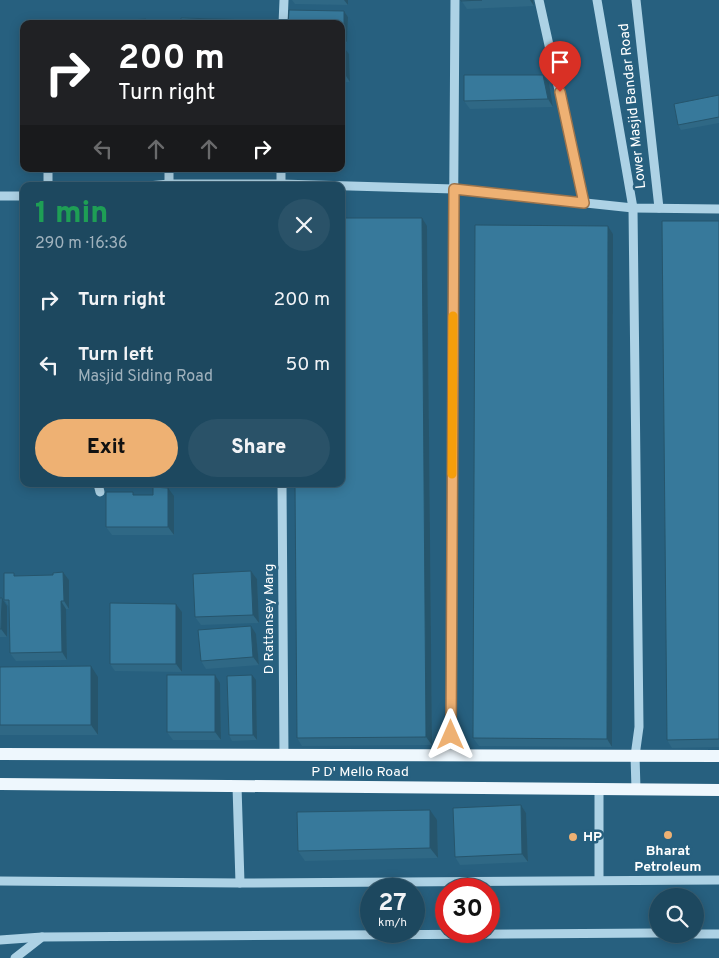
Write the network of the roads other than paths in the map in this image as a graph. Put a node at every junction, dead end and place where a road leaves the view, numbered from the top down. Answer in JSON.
{"nodes":[{"id":1,"x":284,"y":0,"type":"edge"},
{"id":2,"x":455,"y":0,"type":"edge"},
{"id":3,"x":539,"y":0,"type":"edge"},
{"id":4,"x":597,"y":0,"type":"edge"},
{"id":5,"x":636,"y":0,"type":"edge"},
{"id":6,"x":283,"y":20,"type":"edge"},
{"id":7,"x":345,"y":186,"type":"edge"},
{"id":8,"x":454,"y":189,"type":"junction"},
{"id":9,"x":0,"y":196,"type":"edge"},
{"id":10,"x":20,"y":196,"type":"edge"},
{"id":11,"x":584,"y":203,"type":"junction"},
{"id":12,"x":633,"y":208,"type":"junction"},
{"id":13,"x":659,"y":208,"type":"junction"},
{"id":14,"x":719,"y":209,"type":"edge"},
{"id":15,"x":282,"y":487,"type":"edge"},
{"id":16,"x":0,"y":754,"type":"edge"},
{"id":17,"x":284,"y":754,"type":"junction"},
{"id":18,"x":450,"y":754,"type":"junction"},
{"id":19,"x":635,"y":756,"type":"junction"},
{"id":20,"x":719,"y":756,"type":"edge"},
{"id":21,"x":0,"y":784,"type":"edge"},
{"id":22,"x":237,"y":786,"type":"junction"},
{"id":23,"x":599,"y":789,"type":"junction"},
{"id":24,"x":636,"y":789,"type":"junction"},
{"id":25,"x":719,"y":790,"type":"edge"},
{"id":26,"x":599,"y":879,"type":"junction"},
{"id":27,"x":719,"y":880,"type":"edge"},
{"id":28,"x":0,"y":881,"type":"edge"},
{"id":29,"x":240,"y":883,"type":"junction"},
{"id":30,"x":649,"y":933,"type":"edge"},
{"id":31,"x":704,"y":934,"type":"edge"},
{"id":32,"x":719,"y":934,"type":"edge"},
{"id":33,"x":42,"y":937,"type":"junction"},
{"id":34,"x":0,"y":940,"type":"edge"},
{"id":35,"x":15,"y":958,"type":"edge"}],
"edges":[{"from":1,"to":6,"type":"street"},
{"from":2,"to":8,"type":"street"},
{"from":3,"to":11,"type":"street"},
{"from":4,"to":12,"type":"street"},
{"from":5,"to":13,"type":"street","name":"Lower Masjid Bandar Road"},
{"from":7,"to":8,"type":"street"},
{"from":8,"to":11,"type":"street"},
{"from":8,"to":18,"type":"street"},
{"from":9,"to":10,"type":"street"},
{"from":11,"to":12,"type":"street"},
{"from":12,"to":13,"type":"street"},
{"from":12,"to":19,"type":"street"},
{"from":13,"to":14,"type":"street"},
{"from":15,"to":17,"type":"street","name":"D Rattansey Marg"},
{"from":16,"to":17,"type":"main road","name":"P D' Mello Road"},
{"from":17,"to":18,"type":"main road","name":"P D' Mello Road"},
{"from":18,"to":19,"type":"main road","name":"P D' Mello Road"},
{"from":19,"to":20,"type":"main road","name":"P D' Mello Road"},
{"from":19,"to":24,"type":"street"},
{"from":21,"to":22,"type":"main road","name":"P D' Mello Road"},
{"from":22,"to":23,"type":"main road","name":"P D' Mello Road"},
{"from":22,"to":29,"type":"street"},
{"from":23,"to":24,"type":"main road","name":"P D' Mello Road"},
{"from":23,"to":26,"type":"street"},
{"from":24,"to":25,"type":"main road","name":"P D' Mello Road"},
{"from":26,"to":27,"type":"street"},
{"from":26,"to":29,"type":"street"},
{"from":28,"to":29,"type":"street"},
{"from":30,"to":33,"type":"street"},
{"from":31,"to":32,"type":"street"},
{"from":33,"to":34,"type":"street"},
{"from":33,"to":35,"type":"street"}]}
